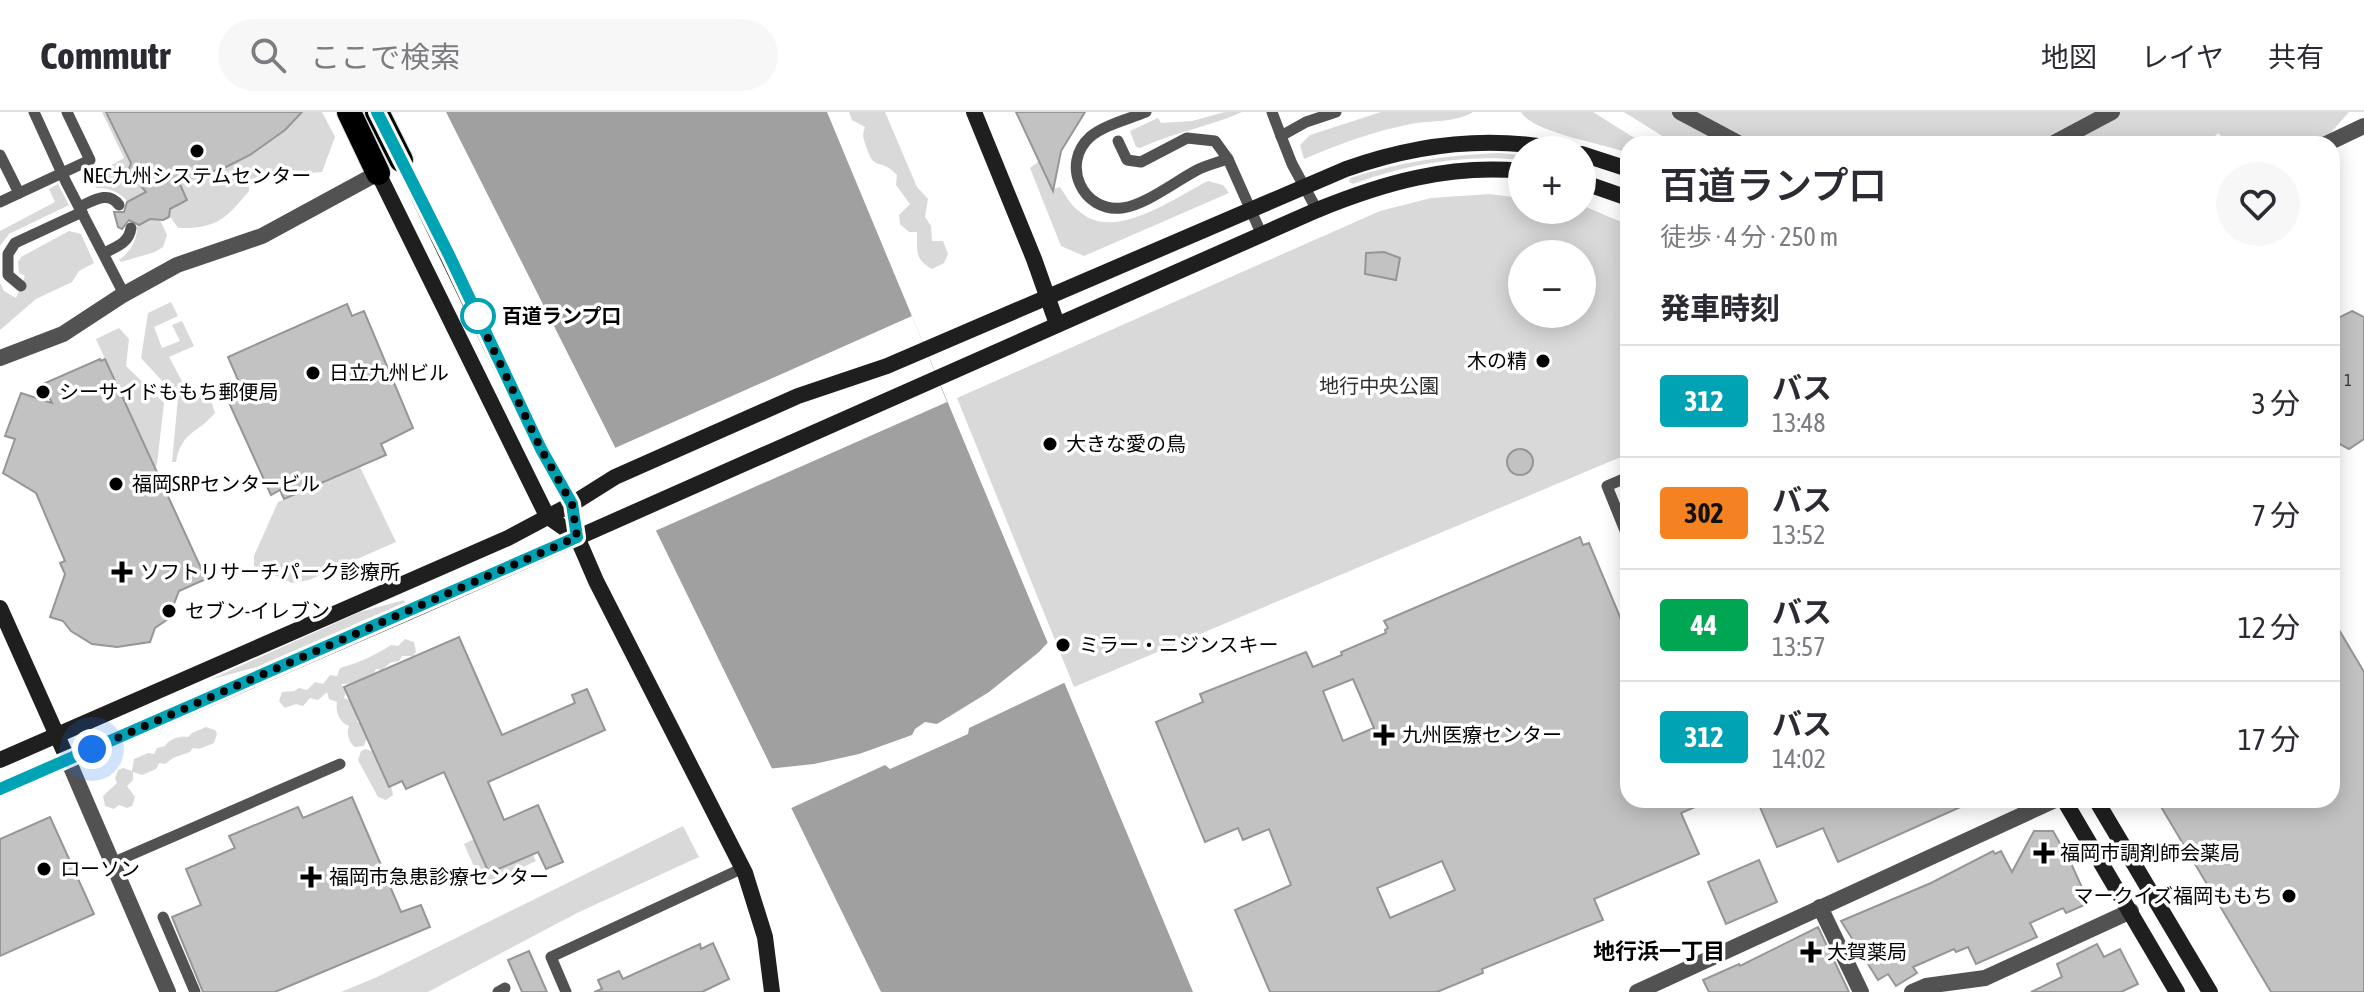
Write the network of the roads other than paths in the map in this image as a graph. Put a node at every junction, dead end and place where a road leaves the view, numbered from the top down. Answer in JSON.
{"nodes":[{"id":1,"x":34,"y":112,"type":"edge"},
{"id":2,"x":67,"y":112,"type":"edge"},
{"id":3,"x":349,"y":112,"type":"edge"},
{"id":4,"x":377,"y":112,"type":"edge"},
{"id":5,"x":974,"y":112,"type":"edge"},
{"id":6,"x":1146,"y":112,"type":"edge"},
{"id":7,"x":1272,"y":112,"type":"edge"},
{"id":8,"x":1336,"y":112,"type":"edge"},
{"id":9,"x":1680,"y":112,"type":"edge"},
{"id":10,"x":2112,"y":112,"type":"edge"},
{"id":11,"x":2364,"y":126,"type":"edge"},
{"id":12,"x":1281,"y":136,"type":"junction"},
{"id":13,"x":1725,"y":136,"type":"edge"},
{"id":14,"x":2067,"y":136,"type":"edge"},
{"id":15,"x":2340,"y":137,"type":"edge"},
{"id":16,"x":1118,"y":141,"type":"dead end"},
{"id":17,"x":1508,"y":143,"type":"edge"},
{"id":18,"x":0,"y":155,"type":"edge"},
{"id":19,"x":1228,"y":159,"type":"junction"},
{"id":20,"x":1596,"y":159,"type":"edge"},
{"id":21,"x":401,"y":160,"type":"joint"},
{"id":22,"x":1620,"y":166,"type":"edge"},
{"id":23,"x":1508,"y":170,"type":"edge"},
{"id":24,"x":63,"y":173,"type":"junction"},
{"id":25,"x":378,"y":173,"type":"junction"},
{"id":26,"x":1303,"y":186,"type":"junction"},
{"id":27,"x":1596,"y":187,"type":"edge"},
{"id":28,"x":19,"y":193,"type":"junction"},
{"id":29,"x":1620,"y":195,"type":"edge"},
{"id":30,"x":0,"y":202,"type":"edge"},
{"id":31,"x":119,"y":205,"type":"dead end"},
{"id":32,"x":81,"y":209,"type":"junction"},
{"id":33,"x":1251,"y":209,"type":"junction"},
{"id":34,"x":1317,"y":210,"type":"junction"},
{"id":35,"x":131,"y":228,"type":"dead end"},
{"id":36,"x":1261,"y":233,"type":"junction"},
{"id":37,"x":104,"y":253,"type":"junction"},
{"id":38,"x":21,"y":286,"type":"dead end"},
{"id":39,"x":124,"y":294,"type":"junction"},
{"id":40,"x":1048,"y":298,"type":"junction"},
{"id":41,"x":1057,"y":324,"type":"junction"},
{"id":42,"x":0,"y":358,"type":"edge"},
{"id":43,"x":1620,"y":480,"type":"edge"},
{"id":44,"x":572,"y":504,"type":"junction"},
{"id":45,"x":547,"y":516,"type":"junction"},
{"id":46,"x":1620,"y":518,"type":"edge"},
{"id":47,"x":577,"y":537,"type":"junction"},
{"id":48,"x":0,"y":608,"type":"edge"},
{"id":49,"x":56,"y":734,"type":"junction"},
{"id":50,"x":0,"y":760,"type":"edge"},
{"id":51,"x":68,"y":760,"type":"junction"},
{"id":52,"x":340,"y":764,"type":"dead end"},
{"id":53,"x":0,"y":789,"type":"edge"},
{"id":54,"x":2037,"y":808,"type":"edge"},
{"id":55,"x":2069,"y":808,"type":"edge"},
{"id":56,"x":2101,"y":808,"type":"edge"},
{"id":57,"x":112,"y":863,"type":"junction"},
{"id":58,"x":743,"y":868,"type":"junction"},
{"id":59,"x":1820,"y":907,"type":"junction"},
{"id":60,"x":2131,"y":911,"type":"junction"},
{"id":61,"x":163,"y":917,"type":"dead end"},
{"id":62,"x":168,"y":992,"type":"edge"},
{"id":63,"x":195,"y":992,"type":"edge"},
{"id":64,"x":566,"y":992,"type":"edge"},
{"id":65,"x":772,"y":992,"type":"edge"},
{"id":66,"x":1637,"y":992,"type":"edge"},
{"id":67,"x":1861,"y":992,"type":"edge"},
{"id":68,"x":1912,"y":992,"type":"edge"},
{"id":69,"x":2177,"y":992,"type":"edge"},
{"id":70,"x":2210,"y":992,"type":"edge"}],
"edges":[{"from":1,"to":24,"type":"lane"},
{"from":2,"to":24,"type":"lane"},
{"from":3,"to":25,"type":"highway"},
{"from":4,"to":21,"type":"highway"},
{"from":5,"to":40,"type":"street"},
{"from":6,"to":19,"type":"lane"},
{"from":7,"to":12,"type":"lane"},
{"from":8,"to":12,"type":"lane"},
{"from":9,"to":13,"type":"street"},
{"from":10,"to":14,"type":"street"},
{"from":11,"to":15,"type":"street"},
{"from":12,"to":26,"type":"lane"},
{"from":16,"to":19,"type":"lane"},
{"from":17,"to":26,"type":"street"},
{"from":18,"to":28,"type":"lane"},
{"from":19,"to":33,"type":"lane"},
{"from":20,"to":22,"type":"street"},
{"from":21,"to":44,"type":"street"},
{"from":23,"to":34,"type":"street"},
{"from":24,"to":28,"type":"lane"},
{"from":24,"to":32,"type":"lane"},
{"from":25,"to":39,"type":"street"},
{"from":25,"to":45,"type":"street"},
{"from":26,"to":33,"type":"street"},
{"from":26,"to":34,"type":"lane"},
{"from":27,"to":29,"type":"street"},
{"from":28,"to":30,"type":"lane"},
{"from":31,"to":32,"type":"lane"},
{"from":32,"to":37,"type":"lane"},
{"from":32,"to":38,"type":"lane"},
{"from":33,"to":36,"type":"lane"},
{"from":33,"to":40,"type":"street"},
{"from":34,"to":36,"type":"street"},
{"from":35,"to":37,"type":"lane"},
{"from":36,"to":41,"type":"street"},
{"from":37,"to":39,"type":"lane"},
{"from":39,"to":42,"type":"street"},
{"from":40,"to":41,"type":"street"},
{"from":40,"to":44,"type":"street"},
{"from":41,"to":47,"type":"street"},
{"from":43,"to":46,"type":"lane"},
{"from":44,"to":45,"type":"street"},
{"from":44,"to":47,"type":"street"},
{"from":45,"to":47,"type":"street"},
{"from":45,"to":49,"type":"street"},
{"from":47,"to":51,"type":"street"},
{"from":47,"to":58,"type":"street"},
{"from":48,"to":49,"type":"street"},
{"from":49,"to":50,"type":"street"},
{"from":49,"to":51,"type":"street"},
{"from":51,"to":53,"type":"street"},
{"from":51,"to":57,"type":"street"},
{"from":52,"to":57,"type":"lane"},
{"from":54,"to":59,"type":"street"},
{"from":55,"to":60,"type":"street"},
{"from":56,"to":70,"type":"street"},
{"from":57,"to":62,"type":"street"},
{"from":58,"to":64,"type":"lane"},
{"from":58,"to":65,"type":"street"},
{"from":59,"to":66,"type":"street"},
{"from":59,"to":67,"type":"street"},
{"from":60,"to":68,"type":"street"},
{"from":60,"to":69,"type":"street"},
{"from":61,"to":63,"type":"lane"}]}
